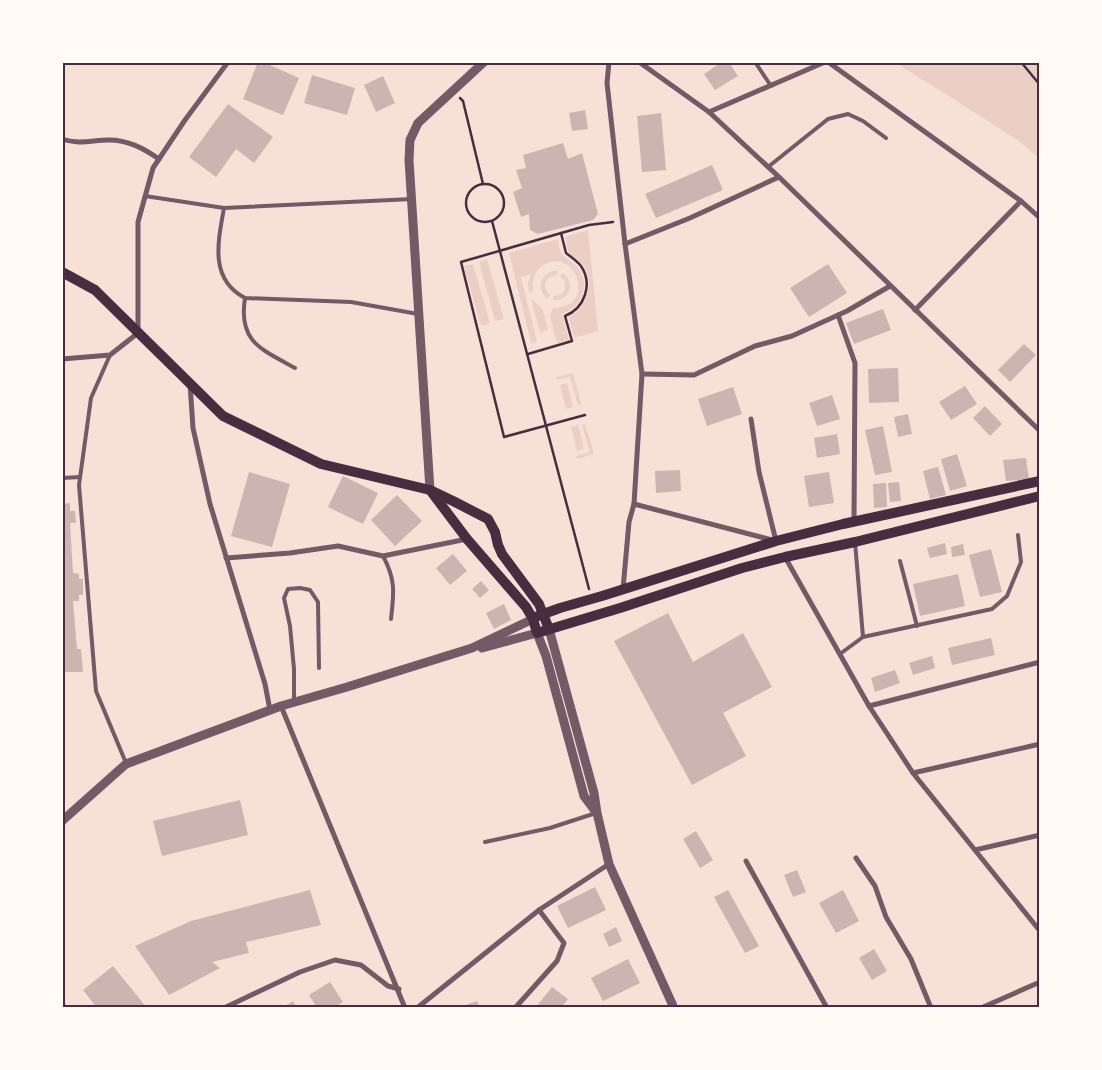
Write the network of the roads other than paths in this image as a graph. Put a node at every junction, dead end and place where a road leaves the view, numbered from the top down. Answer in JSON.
{"nodes":[{"id":1,"x":228,"y":62,"type":"edge"},
{"id":2,"x":484,"y":62,"type":"edge"},
{"id":3,"x":609,"y":62,"type":"edge"},
{"id":4,"x":639,"y":62,"type":"edge"},
{"id":5,"x":755,"y":62,"type":"edge"},
{"id":6,"x":826,"y":62,"type":"edge"},
{"id":7,"x":771,"y":86,"type":"junction"},
{"id":8,"x":709,"y":112,"type":"junction"},
{"id":9,"x":886,"y":138,"type":"dead end"},
{"id":10,"x":62,"y":139,"type":"edge"},
{"id":11,"x":159,"y":159,"type":"junction"},
{"id":12,"x":768,"y":167,"type":"junction"},
{"id":13,"x":779,"y":177,"type":"junction"},
{"id":14,"x":146,"y":196,"type":"junction"},
{"id":15,"x":412,"y":199,"type":"junction"},
{"id":16,"x":1021,"y":201,"type":"junction"},
{"id":17,"x":224,"y":208,"type":"junction"},
{"id":18,"x":1040,"y":218,"type":"edge"},
{"id":19,"x":625,"y":244,"type":"junction"},
{"id":20,"x":62,"y":272,"type":"edge"},
{"id":21,"x":890,"y":286,"type":"junction"},
{"id":22,"x":245,"y":298,"type":"junction"},
{"id":23,"x":915,"y":310,"type":"junction"},
{"id":24,"x":419,"y":314,"type":"junction"},
{"id":25,"x":838,"y":315,"type":"junction"},
{"id":26,"x":138,"y":333,"type":"junction"},
{"id":27,"x":110,"y":355,"type":"junction"},
{"id":28,"x":62,"y":359,"type":"edge"},
{"id":29,"x":294,"y":368,"type":"dead end"},
{"id":30,"x":642,"y":374,"type":"junction"},
{"id":31,"x":190,"y":384,"type":"junction"},
{"id":32,"x":751,"y":419,"type":"dead end"},
{"id":33,"x":1040,"y":431,"type":"edge"},
{"id":34,"x":80,"y":477,"type":"junction"},
{"id":35,"x":62,"y":478,"type":"edge"},
{"id":36,"x":1040,"y":481,"type":"edge"},
{"id":37,"x":430,"y":490,"type":"junction"},
{"id":38,"x":1040,"y":496,"type":"edge"},
{"id":39,"x":634,"y":504,"type":"junction"},
{"id":40,"x":854,"y":522,"type":"junction"},
{"id":41,"x":1018,"y":535,"type":"dead end"},
{"id":42,"x":467,"y":539,"type":"junction"},
{"id":43,"x":776,"y":541,"type":"junction"},
{"id":44,"x":855,"y":542,"type":"junction"},
{"id":45,"x":383,"y":556,"type":"junction"},
{"id":46,"x":785,"y":557,"type":"junction"},
{"id":47,"x":226,"y":558,"type":"junction"},
{"id":48,"x":900,"y":561,"type":"dead end"},
{"id":49,"x":622,"y":590,"type":"junction"},
{"id":50,"x":543,"y":614,"type":"junction"},
{"id":51,"x":391,"y":619,"type":"dead end"},
{"id":52,"x":533,"y":619,"type":"junction"},
{"id":53,"x":917,"y":626,"type":"junction"},
{"id":54,"x":549,"y":629,"type":"junction"},
{"id":55,"x":537,"y":633,"type":"junction"},
{"id":56,"x":863,"y":637,"type":"junction"},
{"id":57,"x":472,"y":648,"type":"junction"},
{"id":58,"x":840,"y":654,"type":"junction"},
{"id":59,"x":1040,"y":662,"type":"edge"},
{"id":60,"x":319,"y":668,"type":"dead end"},
{"id":61,"x":294,"y":702,"type":"junction"},
{"id":62,"x":281,"y":706,"type":"junction"},
{"id":63,"x":869,"y":706,"type":"junction"},
{"id":64,"x":270,"y":710,"type":"junction"},
{"id":65,"x":1040,"y":744,"type":"edge"},
{"id":66,"x":126,"y":764,"type":"junction"},
{"id":67,"x":913,"y":773,"type":"junction"},
{"id":68,"x":597,"y":813,"type":"junction"},
{"id":69,"x":62,"y":820,"type":"edge"},
{"id":70,"x":1040,"y":835,"type":"edge"},
{"id":71,"x":485,"y":842,"type":"dead end"},
{"id":72,"x":974,"y":850,"type":"junction"},
{"id":73,"x":856,"y":858,"type":"dead end"},
{"id":74,"x":746,"y":861,"type":"dead end"},
{"id":75,"x":609,"y":864,"type":"junction"},
{"id":76,"x":539,"y":910,"type":"junction"},
{"id":77,"x":1040,"y":931,"type":"edge"},
{"id":78,"x":1040,"y":982,"type":"edge"},
{"id":79,"x":399,"y":990,"type":"junction"},
{"id":80,"x":62,"y":1004,"type":"edge"},
{"id":81,"x":65,"y":1008,"type":"edge"},
{"id":82,"x":224,"y":1008,"type":"edge"},
{"id":83,"x":405,"y":1008,"type":"edge"},
{"id":84,"x":417,"y":1008,"type":"edge"},
{"id":85,"x":515,"y":1008,"type":"edge"},
{"id":86,"x":674,"y":1008,"type":"edge"},
{"id":87,"x":827,"y":1008,"type":"edge"},
{"id":88,"x":931,"y":1008,"type":"edge"},
{"id":89,"x":981,"y":1008,"type":"edge"}],
"edges":[{"from":1,"to":11,"type":"street"},
{"from":2,"to":15,"type":"street"},
{"from":3,"to":19,"type":"street"},
{"from":4,"to":8,"type":"street"},
{"from":5,"to":7,"type":"lane"},
{"from":6,"to":7,"type":"street"},
{"from":6,"to":16,"type":"street"},
{"from":7,"to":8,"type":"street"},
{"from":8,"to":12,"type":"street"},
{"from":9,"to":12,"type":"lane"},
{"from":10,"to":11,"type":"street"},
{"from":11,"to":14,"type":"street"},
{"from":12,"to":13,"type":"street"},
{"from":13,"to":19,"type":"street"},
{"from":13,"to":21,"type":"street"},
{"from":14,"to":17,"type":"lane"},
{"from":14,"to":26,"type":"street"},
{"from":15,"to":17,"type":"lane"},
{"from":15,"to":24,"type":"street"},
{"from":16,"to":18,"type":"street"},
{"from":16,"to":23,"type":"street"},
{"from":17,"to":22,"type":"lane"},
{"from":19,"to":30,"type":"street"},
{"from":20,"to":26,"type":"main road"},
{"from":21,"to":23,"type":"street"},
{"from":21,"to":25,"type":"street"},
{"from":22,"to":24,"type":"lane"},
{"from":22,"to":29,"type":"lane"},
{"from":23,"to":33,"type":"street"},
{"from":24,"to":37,"type":"street"},
{"from":25,"to":30,"type":"street"},
{"from":25,"to":40,"type":"street"},
{"from":26,"to":27,"type":"street"},
{"from":26,"to":31,"type":"main road"},
{"from":27,"to":28,"type":"street"},
{"from":27,"to":34,"type":"lane"},
{"from":30,"to":39,"type":"street"},
{"from":31,"to":37,"type":"main road"},
{"from":31,"to":47,"type":"street"},
{"from":32,"to":43,"type":"street"},
{"from":34,"to":35,"type":"lane"},
{"from":34,"to":66,"type":"lane"},
{"from":36,"to":40,"type":"main road"},
{"from":37,"to":42,"type":"main road"},
{"from":37,"to":50,"type":"main road"},
{"from":38,"to":44,"type":"main road"},
{"from":39,"to":43,"type":"street"},
{"from":39,"to":49,"type":"street"},
{"from":40,"to":43,"type":"main road"},
{"from":41,"to":53,"type":"lane"},
{"from":42,"to":45,"type":"street"},
{"from":42,"to":52,"type":"main road"},
{"from":43,"to":46,"type":"main road"},
{"from":43,"to":49,"type":"main road"},
{"from":44,"to":46,"type":"main road"},
{"from":44,"to":56,"type":"lane"},
{"from":45,"to":47,"type":"street"},
{"from":45,"to":51,"type":"lane"},
{"from":46,"to":54,"type":"main road"},
{"from":46,"to":58,"type":"street"},
{"from":47,"to":64,"type":"street"},
{"from":48,"to":53,"type":"lane"},
{"from":49,"to":50,"type":"main road"},
{"from":50,"to":52,"type":"main road"},
{"from":50,"to":54,"type":"main road"},
{"from":52,"to":55,"type":"main road"},
{"from":52,"to":57,"type":"street"},
{"from":53,"to":56,"type":"lane"},
{"from":54,"to":55,"type":"main road"},
{"from":54,"to":68,"type":"street"},
{"from":55,"to":57,"type":"street"},
{"from":55,"to":68,"type":"street"},
{"from":56,"to":58,"type":"lane"},
{"from":57,"to":61,"type":"street"},
{"from":58,"to":63,"type":"street"},
{"from":59,"to":63,"type":"street"},
{"from":60,"to":61,"type":"lane"},
{"from":61,"to":62,"type":"street"},
{"from":62,"to":64,"type":"street"},
{"from":62,"to":79,"type":"street"},
{"from":63,"to":67,"type":"street"},
{"from":64,"to":66,"type":"street"},
{"from":65,"to":67,"type":"street"},
{"from":66,"to":69,"type":"street"},
{"from":67,"to":72,"type":"street"},
{"from":68,"to":71,"type":"lane"},
{"from":68,"to":75,"type":"street"},
{"from":70,"to":72,"type":"street"},
{"from":72,"to":77,"type":"street"},
{"from":73,"to":88,"type":"street"},
{"from":74,"to":87,"type":"street"},
{"from":75,"to":76,"type":"street"},
{"from":75,"to":86,"type":"street"},
{"from":76,"to":84,"type":"street"},
{"from":76,"to":85,"type":"street"},
{"from":78,"to":89,"type":"street"},
{"from":79,"to":82,"type":"street"},
{"from":79,"to":83,"type":"street"},
{"from":80,"to":81,"type":"street"}]}
